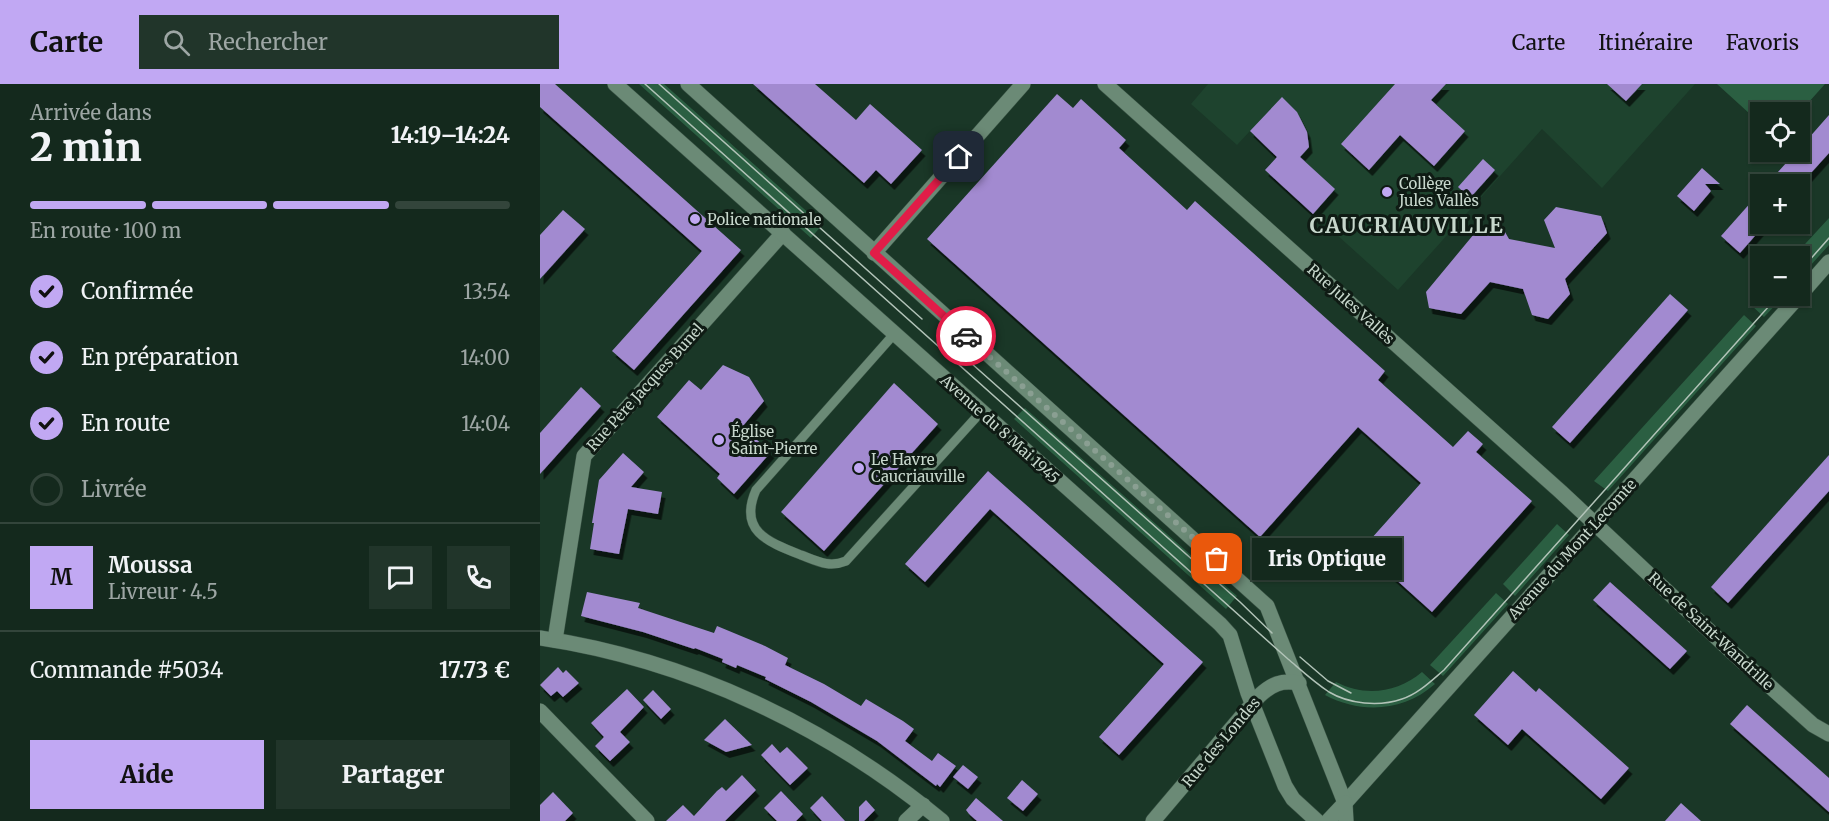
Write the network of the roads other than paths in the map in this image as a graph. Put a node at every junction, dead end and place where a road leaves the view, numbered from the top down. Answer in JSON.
{"nodes":[{"id":1,"x":615,"y":84,"type":"edge"},
{"id":2,"x":688,"y":84,"type":"edge"},
{"id":3,"x":1023,"y":84,"type":"edge"},
{"id":4,"x":1105,"y":84,"type":"edge"},
{"id":5,"x":783,"y":233,"type":"junction"},
{"id":6,"x":874,"y":253,"type":"junction"},
{"id":7,"x":1829,"y":262,"type":"edge"},
{"id":8,"x":1810,"y":284,"type":"edge"},
{"id":9,"x":1790,"y":306,"type":"edge"},
{"id":10,"x":894,"y":333,"type":"junction"},
{"id":11,"x":981,"y":412,"type":"junction"},
{"id":12,"x":1595,"y":525,"type":"junction"},
{"id":13,"x":548,"y":639,"type":"edge"},
{"id":14,"x":1299,"y":683,"type":"junction"},
{"id":15,"x":1252,"y":704,"type":"junction"},
{"id":16,"x":541,"y":714,"type":"edge"},
{"id":17,"x":1829,"y":734,"type":"edge"},
{"id":18,"x":1345,"y":804,"type":"junction"},
{"id":19,"x":923,"y":806,"type":"junction"},
{"id":20,"x":647,"y":821,"type":"edge"},
{"id":21,"x":906,"y":821,"type":"edge"},
{"id":22,"x":942,"y":821,"type":"edge"},
{"id":23,"x":1153,"y":821,"type":"edge"},
{"id":24,"x":1317,"y":821,"type":"edge"},
{"id":25,"x":1328,"y":821,"type":"edge"},
{"id":26,"x":1346,"y":821,"type":"edge"}],
"edges":[{"from":1,"to":5,"type":"street","name":"Avenue du 8 Mai 1945"},
{"from":2,"to":6,"type":"street"},
{"from":3,"to":6,"type":"street"},
{"from":4,"to":12,"type":"street","name":"Rue Jules Vallès"},
{"from":5,"to":10,"type":"street","name":"Avenue du 8 Mai 1945"},
{"from":5,"to":13,"type":"street","name":"Rue Père Jacques Bunel"},
{"from":6,"to":14,"type":"street"},
{"from":7,"to":8,"type":"street","name":"Avenue du Mont Lecomte"},
{"from":9,"to":12,"type":"street","name":"Avenue du Mont Lecomte"},
{"from":10,"to":11,"type":"street","name":"Avenue du 8 Mai 1945"},
{"from":10,"to":11,"type":"lane"},
{"from":11,"to":15,"type":"street","name":"Avenue du 8 Mai 1945"},
{"from":12,"to":17,"type":"street","name":"Rue de Saint-Wandrille"},
{"from":12,"to":18,"type":"street","name":"Avenue du Mont Lecomte"},
{"from":13,"to":19,"type":"street"},
{"from":14,"to":15,"type":"street","name":"Rue des Londes"},
{"from":14,"to":18,"type":"street"},
{"from":15,"to":23,"type":"street","name":"Rue des Londes"},
{"from":15,"to":24,"type":"street","name":"Avenue du 8 Mai 1945"},
{"from":16,"to":20,"type":"street"},
{"from":18,"to":25,"type":"street","name":"Avenue du Mont Lecomte"},
{"from":18,"to":26,"type":"street"},
{"from":19,"to":21,"type":"street"},
{"from":19,"to":22,"type":"street"}]}
